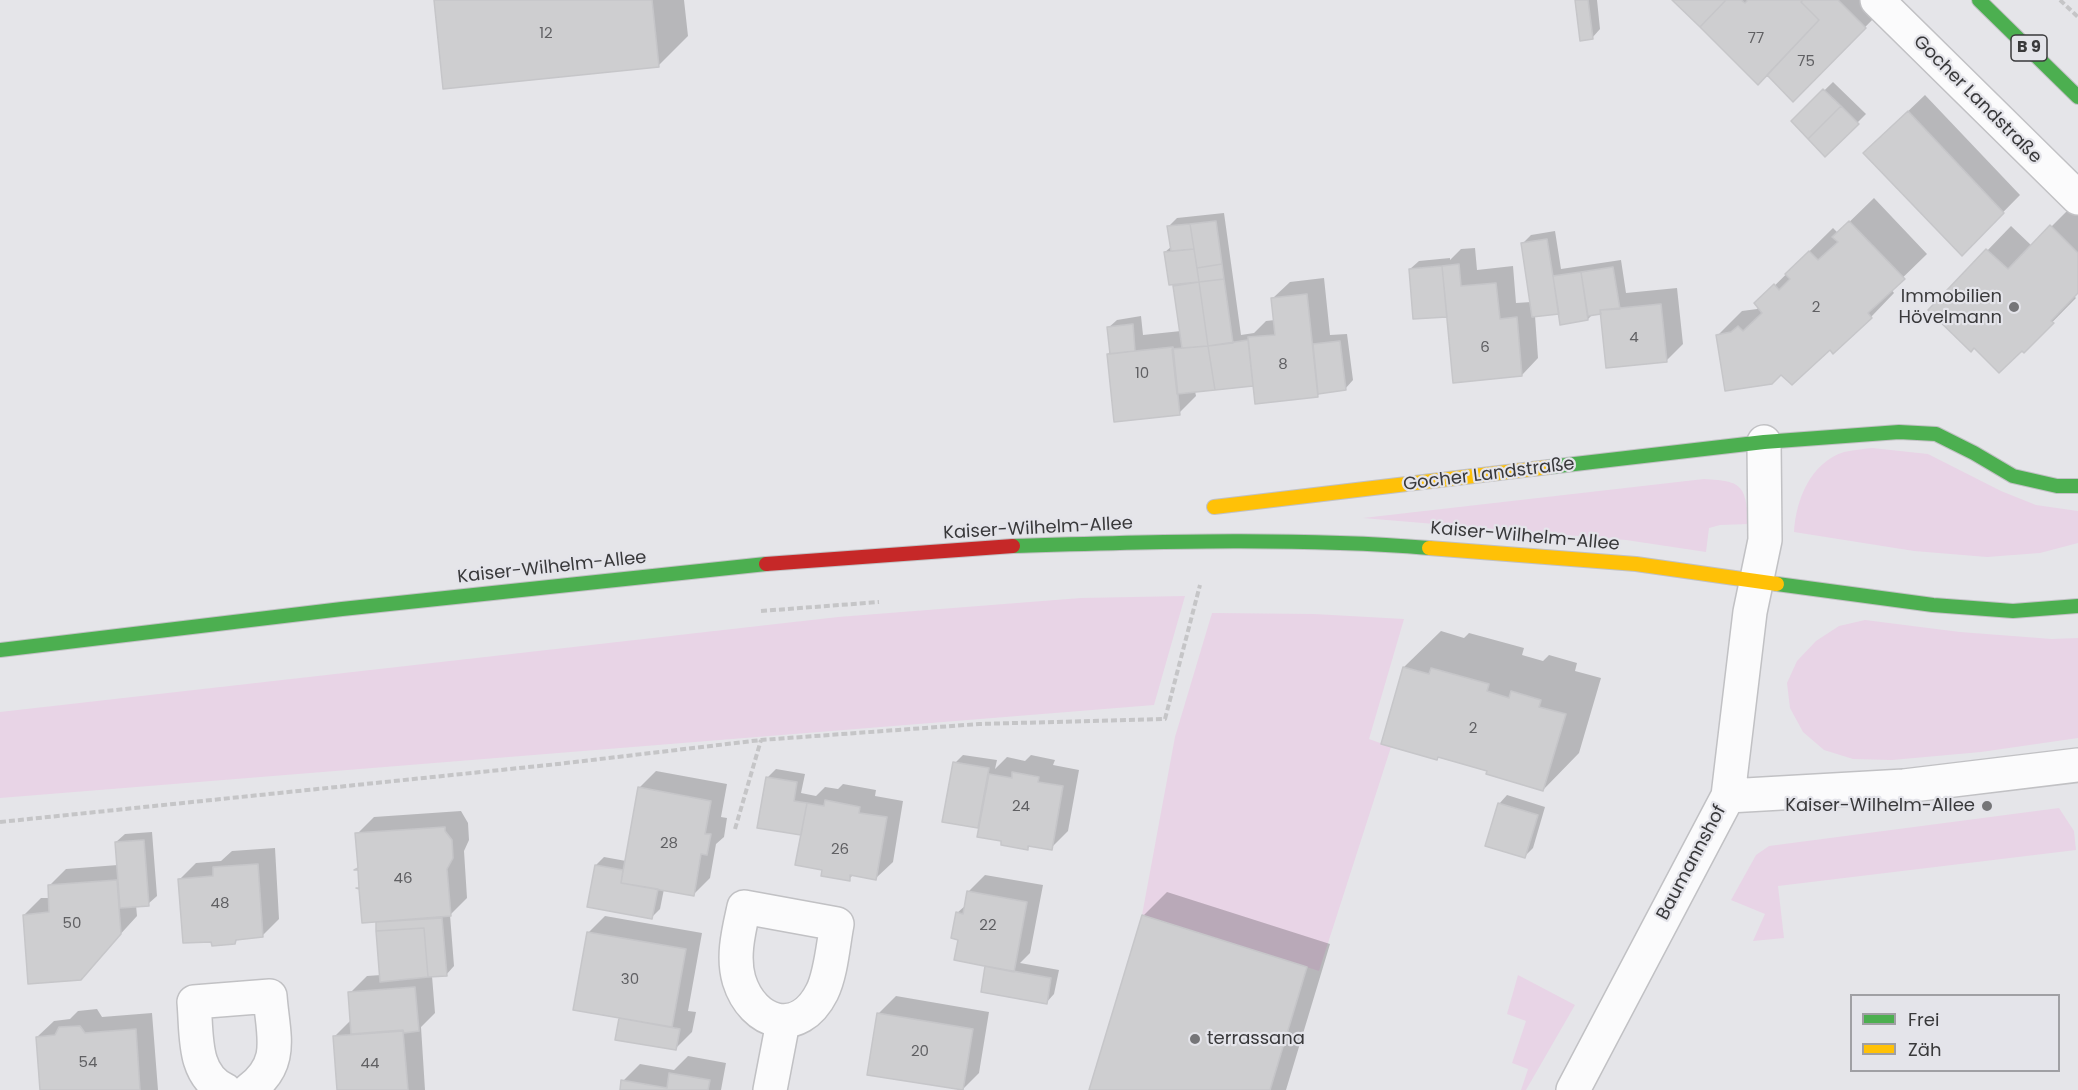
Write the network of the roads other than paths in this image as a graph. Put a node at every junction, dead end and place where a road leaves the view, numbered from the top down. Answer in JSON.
{"nodes":[{"id":1,"x":1877,"y":0,"type":"edge"},
{"id":2,"x":1979,"y":0,"type":"edge"},
{"id":3,"x":2078,"y":97,"type":"edge"},
{"id":4,"x":2078,"y":198,"type":"edge"},
{"id":5,"x":1764,"y":442,"type":"junction"},
{"id":6,"x":2078,"y":486,"type":"edge"},
{"id":7,"x":1214,"y":507,"type":"dead end"},
{"id":8,"x":1756,"y":581,"type":"junction"},
{"id":9,"x":2078,"y":606,"type":"edge"},
{"id":10,"x":0,"y":650,"type":"edge"},
{"id":11,"x":2078,"y":765,"type":"edge"},
{"id":12,"x":1728,"y":796,"type":"junction"},
{"id":13,"x":783,"y":1022,"type":"dead end"},
{"id":14,"x":225,"y":1090,"type":"edge"},
{"id":15,"x":249,"y":1090,"type":"edge"},
{"id":16,"x":770,"y":1090,"type":"edge"},
{"id":17,"x":1572,"y":1090,"type":"edge"}],
"edges":[{"from":1,"to":4,"type":"street","name":"Gocher Landstraße"},
{"from":2,"to":3,"type":"street","number":"B 9"},
{"from":5,"to":6,"type":"street","name":"Gocher Landstraße"},
{"from":5,"to":7,"type":"street","name":"Gocher Landstraße"},
{"from":5,"to":8,"type":"street"},
{"from":8,"to":9,"type":"street","name":"Kaiser-Wilhelm-Allee"},
{"from":8,"to":10,"type":"street","name":"Kaiser-Wilhelm-Allee"},
{"from":8,"to":12,"type":"street","name":"Baumannshof"},
{"from":11,"to":12,"type":"street"},
{"from":12,"to":17,"type":"street","name":"Baumannshof"},
{"from":13,"to":16,"type":"street"},
{"from":14,"to":15,"type":"street"}]}
